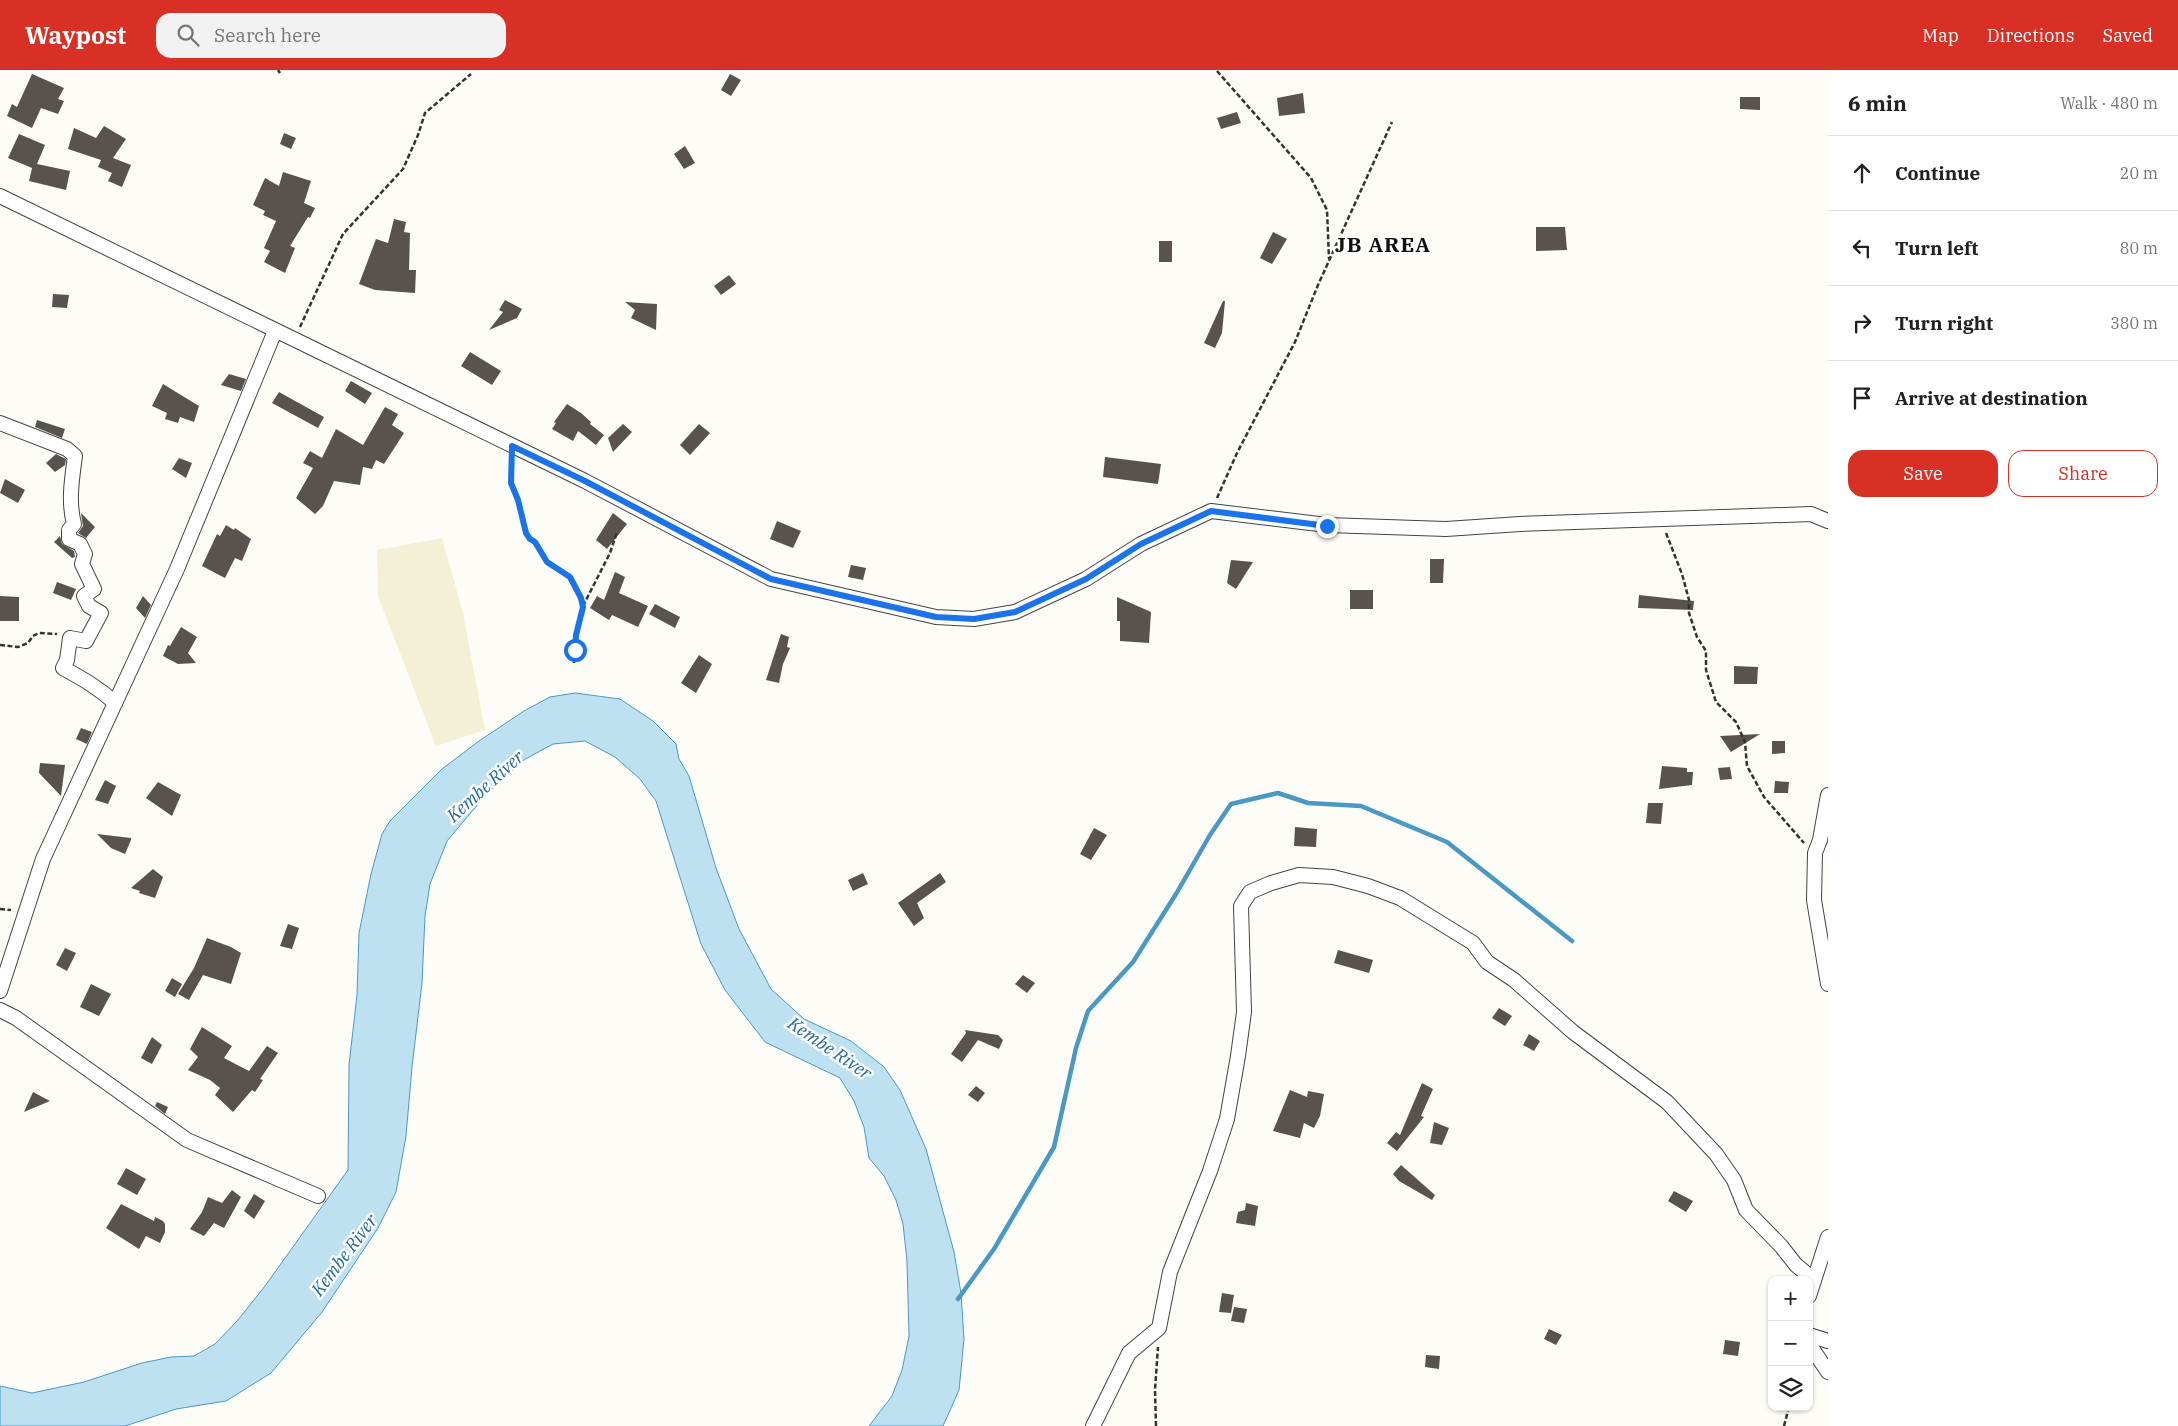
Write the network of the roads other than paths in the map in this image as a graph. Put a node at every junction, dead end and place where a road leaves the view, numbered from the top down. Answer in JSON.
{"nodes":[{"id":1,"x":0,"y":196,"type":"edge"},
{"id":2,"x":275,"y":330,"type":"junction"},
{"id":3,"x":0,"y":423,"type":"edge"},
{"id":4,"x":1828,"y":521,"type":"edge"},
{"id":5,"x":115,"y":703,"type":"junction"},
{"id":6,"x":1828,"y":795,"type":"edge"},
{"id":7,"x":1821,"y":844,"type":"edge"},
{"id":8,"x":1828,"y":984,"type":"edge"},
{"id":9,"x":0,"y":991,"type":"edge"},
{"id":10,"x":0,"y":1010,"type":"edge"},
{"id":11,"x":318,"y":1196,"type":"dead end"},
{"id":12,"x":1828,"y":1237,"type":"edge"},
{"id":13,"x":1809,"y":1276,"type":"edge"},
{"id":14,"x":1813,"y":1279,"type":"edge"},
{"id":15,"x":1813,"y":1336,"type":"edge"},
{"id":16,"x":1828,"y":1341,"type":"edge"},
{"id":17,"x":1813,"y":1350,"type":"edge"},
{"id":18,"x":1828,"y":1372,"type":"edge"},
{"id":19,"x":1093,"y":1426,"type":"edge"}],
"edges":[{"from":1,"to":2,"type":"street"},
{"from":2,"to":4,"type":"street"},
{"from":2,"to":5,"type":"street"},
{"from":3,"to":5,"type":"street"},
{"from":5,"to":9,"type":"street"},
{"from":6,"to":7,"type":"street"},
{"from":7,"to":8,"type":"street"},
{"from":10,"to":11,"type":"street"},
{"from":12,"to":14,"type":"street"},
{"from":13,"to":19,"type":"street"},
{"from":15,"to":16,"type":"street"},
{"from":17,"to":18,"type":"street"}]}
